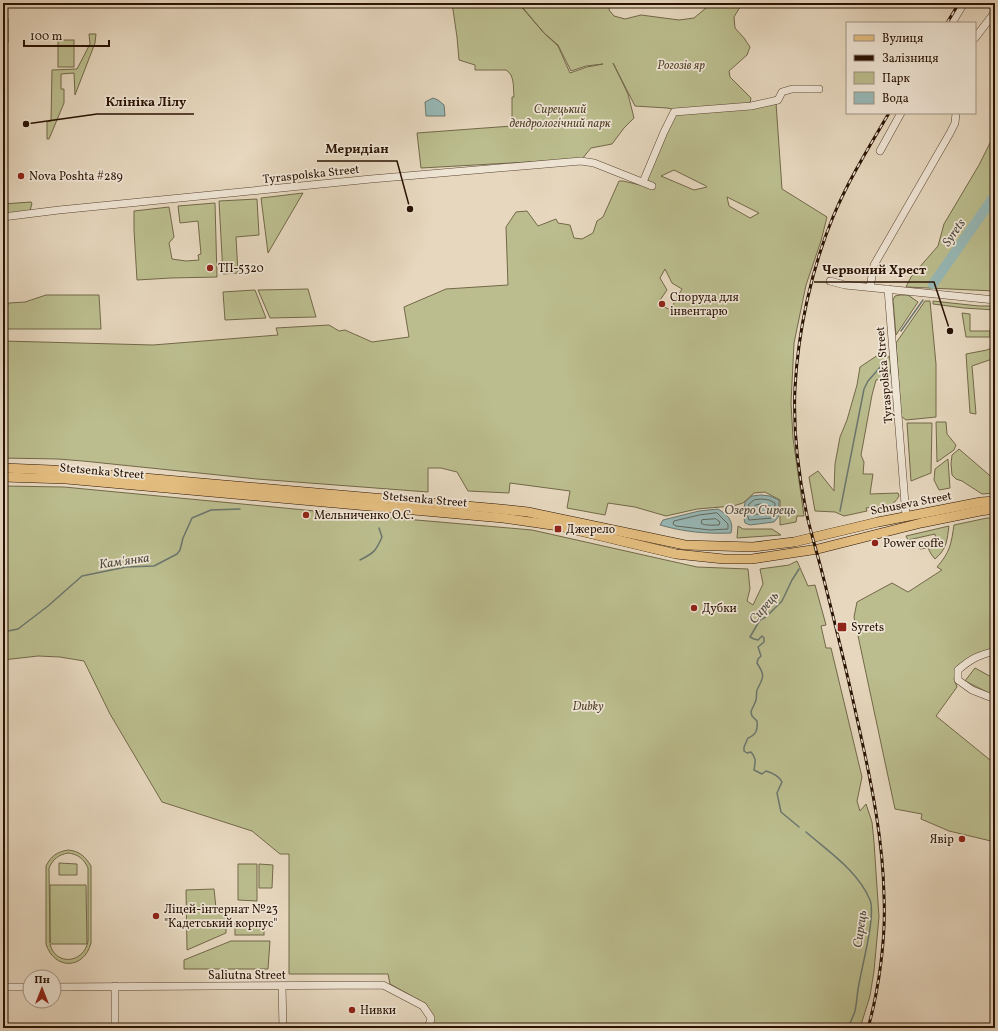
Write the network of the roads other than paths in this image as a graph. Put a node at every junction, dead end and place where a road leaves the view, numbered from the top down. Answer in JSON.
{"nodes":[{"id":1,"x":964,"y":3,"type":"edge"},
{"id":2,"x":995,"y":12,"type":"edge"},
{"id":3,"x":953,"y":22,"type":"edge"},
{"id":4,"x":976,"y":37,"type":"edge"},
{"id":5,"x":819,"y":89,"type":"dead end"},
{"id":6,"x":900,"y":114,"type":"edge"},
{"id":7,"x":956,"y":114,"type":"edge"},
{"id":8,"x":880,"y":151,"type":"dead end"},
{"id":9,"x":643,"y":182,"type":"junction"},
{"id":10,"x":652,"y":186,"type":"dead end"},
{"id":11,"x":3,"y":217,"type":"edge"},
{"id":12,"x":830,"y":281,"type":"dead end"},
{"id":13,"x":870,"y":287,"type":"junction"},
{"id":14,"x":888,"y":290,"type":"junction"},
{"id":15,"x":995,"y":300,"type":"edge"},
{"id":16,"x":3,"y":468,"type":"edge"},
{"id":17,"x":3,"y":477,"type":"edge"},
{"id":18,"x":995,"y":501,"type":"edge"},
{"id":19,"x":995,"y":510,"type":"edge"},
{"id":20,"x":906,"y":516,"type":"junction"},
{"id":21,"x":833,"y":532,"type":"joint"},
{"id":22,"x":840,"y":542,"type":"joint"},
{"id":23,"x":995,"y":651,"type":"edge"},
{"id":24,"x":995,"y":699,"type":"edge"},
{"id":25,"x":115,"y":986,"type":"junction"},
{"id":26,"x":282,"y":986,"type":"junction"},
{"id":27,"x":3,"y":987,"type":"edge"},
{"id":28,"x":22,"y":987,"type":"edge"},
{"id":29,"x":62,"y":987,"type":"edge"},
{"id":30,"x":115,"y":1028,"type":"edge"},
{"id":31,"x":283,"y":1028,"type":"edge"},
{"id":32,"x":426,"y":1028,"type":"edge"}],
"edges":[{"from":1,"to":3,"type":"street"},
{"from":2,"to":4,"type":"street"},
{"from":5,"to":9,"type":"street"},
{"from":6,"to":8,"type":"street"},
{"from":7,"to":13,"type":"street"},
{"from":9,"to":10,"type":"street","name":"Tyraspolska Street"},
{"from":9,"to":11,"type":"street","name":"Tyraspolska Street"},
{"from":12,"to":13,"type":"street"},
{"from":13,"to":14,"type":"street"},
{"from":14,"to":15,"type":"street"},
{"from":14,"to":20,"type":"street","name":"Tyraspolska Street"},
{"from":16,"to":21,"type":"main road","name":"Stetsenka Street"},
{"from":17,"to":22,"type":"main road","name":"Stetsenka Street"},
{"from":18,"to":20,"type":"main road","name":"Schuseva Street"},
{"from":19,"to":22,"type":"main road","name":"Schuseva Street"},
{"from":20,"to":21,"type":"main road","name":"Schuseva Street"},
{"from":23,"to":24,"type":"street"},
{"from":25,"to":26,"type":"street","name":"Saliutna Street"},
{"from":25,"to":29,"type":"street","name":"Saliutna Street"},
{"from":25,"to":30,"type":"street"},
{"from":26,"to":31,"type":"street"},
{"from":26,"to":32,"type":"street","name":"Saliutna Street"},
{"from":27,"to":28,"type":"street"}]}
